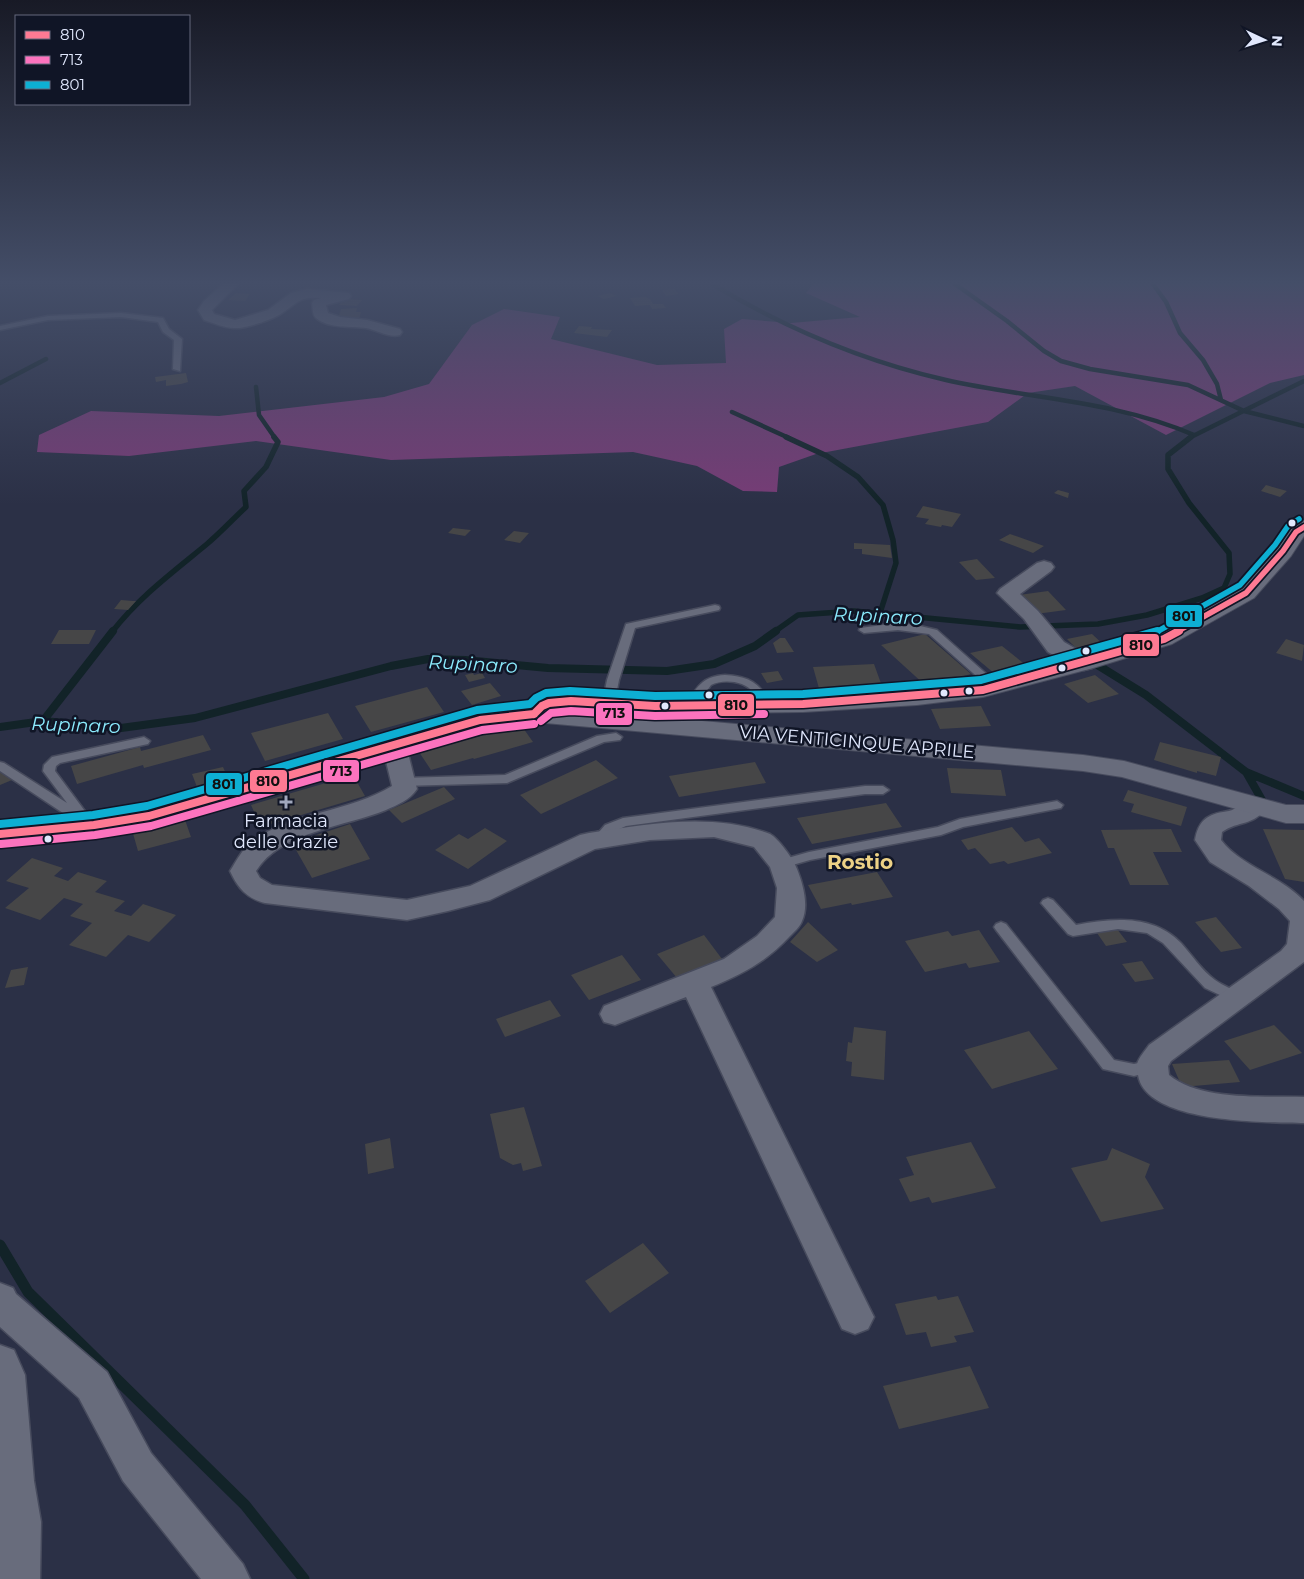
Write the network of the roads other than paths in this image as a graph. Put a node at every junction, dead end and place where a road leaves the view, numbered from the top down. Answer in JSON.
{"nodes":[{"id":1,"x":177,"y":358,"type":"edge"},
{"id":2,"x":177,"y":369,"type":"dead end"},
{"id":3,"x":1304,"y":527,"type":"edge"},
{"id":4,"x":1044,"y":567,"type":"dead end"},
{"id":5,"x":715,"y":608,"type":"dead end"},
{"id":6,"x":864,"y":630,"type":"dead end"},
{"id":7,"x":1084,"y":664,"type":"junction"},
{"id":8,"x":994,"y":687,"type":"junction"},
{"id":9,"x":608,"y":705,"type":"junction"},
{"id":10,"x":534,"y":714,"type":"junction"},
{"id":11,"x":616,"y":737,"type":"dead end"},
{"id":12,"x":144,"y":741,"type":"dead end"},
{"id":13,"x":394,"y":745,"type":"junction"},
{"id":14,"x":0,"y":766,"type":"edge"},
{"id":15,"x":402,"y":782,"type":"junction"},
{"id":16,"x":883,"y":790,"type":"dead end"},
{"id":17,"x":1057,"y":805,"type":"dead end"},
{"id":18,"x":1255,"y":806,"type":"junction"},
{"id":19,"x":1304,"y":814,"type":"edge"},
{"id":20,"x":85,"y":819,"type":"junction"},
{"id":21,"x":0,"y":834,"type":"edge"},
{"id":22,"x":600,"y":840,"type":"junction"},
{"id":23,"x":782,"y":864,"type":"junction"},
{"id":24,"x":1048,"y":903,"type":"dead end"},
{"id":25,"x":1001,"y":927,"type":"dead end"},
{"id":26,"x":694,"y":982,"type":"junction"},
{"id":27,"x":1237,"y":998,"type":"junction"},
{"id":28,"x":615,"y":1014,"type":"dead end"},
{"id":29,"x":1152,"y":1066,"type":"junction"},
{"id":30,"x":1304,"y":1110,"type":"edge"},
{"id":31,"x":0,"y":1300,"type":"edge"},
{"id":32,"x":855,"y":1317,"type":"dead end"},
{"id":33,"x":0,"y":1362,"type":"edge"},
{"id":34,"x":18,"y":1579,"type":"edge"},
{"id":35,"x":228,"y":1579,"type":"edge"}],
"edges":[{"from":1,"to":2,"type":"lane"},
{"from":3,"to":7,"type":"main road"},
{"from":4,"to":7,"type":"street"},
{"from":5,"to":9,"type":"lane"},
{"from":6,"to":8,"type":"lane"},
{"from":7,"to":8,"type":"main road"},
{"from":8,"to":9,"type":"main road"},
{"from":9,"to":10,"type":"main road"},
{"from":10,"to":13,"type":"main road","name":"VIA VENTICINQUE APRILE"},
{"from":10,"to":18,"type":"main road","name":"VIA VENTICINQUE APRILE"},
{"from":11,"to":15,"type":"lane"},
{"from":12,"to":20,"type":"lane"},
{"from":13,"to":15,"type":"street"},
{"from":13,"to":20,"type":"main road","name":"VIA VENTICINQUE APRILE"},
{"from":14,"to":20,"type":"lane"},
{"from":15,"to":22,"type":"street"},
{"from":16,"to":22,"type":"lane"},
{"from":17,"to":23,"type":"lane"},
{"from":18,"to":19,"type":"main road","name":"VIA VENTICINQUE APRILE"},
{"from":18,"to":27,"type":"street"},
{"from":20,"to":21,"type":"main road","name":"VIA VENTICINQUE APRILE"},
{"from":22,"to":23,"type":"street"},
{"from":23,"to":26,"type":"street"},
{"from":24,"to":27,"type":"lane"},
{"from":25,"to":29,"type":"lane"},
{"from":26,"to":28,"type":"street"},
{"from":26,"to":32,"type":"street"},
{"from":27,"to":29,"type":"street"},
{"from":29,"to":30,"type":"street"},
{"from":31,"to":35,"type":"street"},
{"from":33,"to":34,"type":"street"}]}
